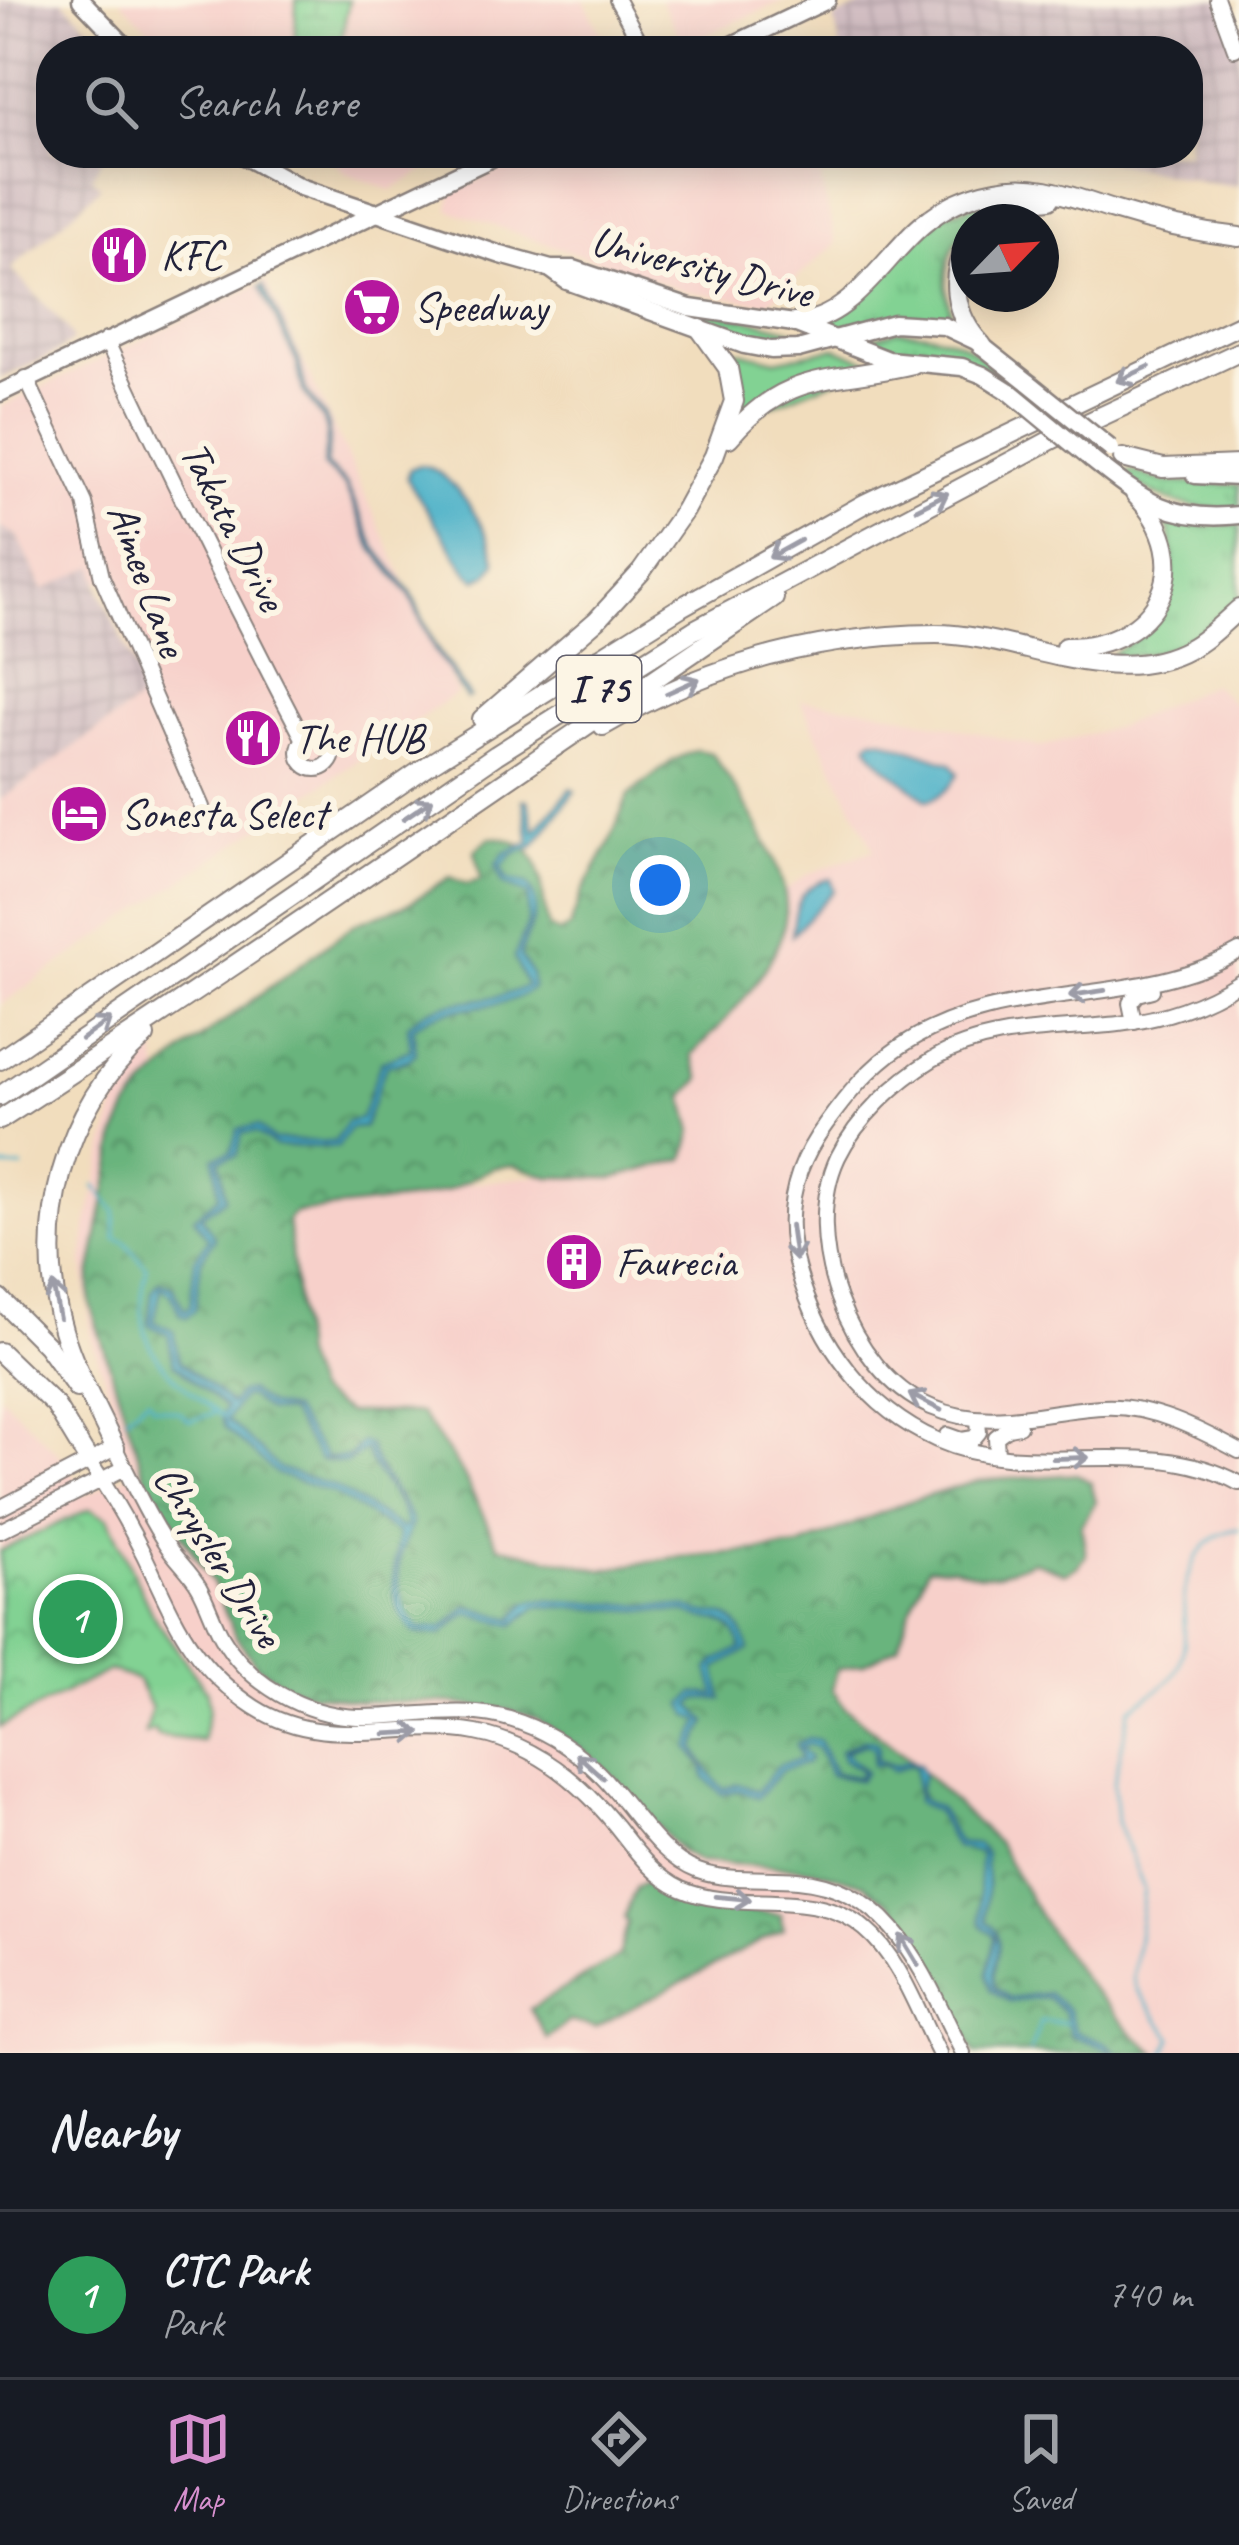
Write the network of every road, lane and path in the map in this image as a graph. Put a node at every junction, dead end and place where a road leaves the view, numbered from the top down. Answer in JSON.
{"nodes":[{"id":1,"x":81,"y":0,"type":"edge"},
{"id":2,"x":617,"y":0,"type":"edge"},
{"id":3,"x":827,"y":0,"type":"edge"},
{"id":4,"x":1217,"y":0,"type":"edge"},
{"id":5,"x":116,"y":36,"type":"edge"},
{"id":6,"x":637,"y":36,"type":"edge"},
{"id":7,"x":751,"y":36,"type":"edge"},
{"id":8,"x":1235,"y":49,"type":"dead end"},
{"id":9,"x":265,"y":168,"type":"edge"},
{"id":10,"x":470,"y":168,"type":"edge"},
{"id":11,"x":1017,"y":204,"type":"edge"},
{"id":12,"x":1114,"y":210,"type":"junction"},
{"id":13,"x":376,"y":212,"type":"junction"},
{"id":14,"x":1239,"y":237,"type":"edge"},
{"id":15,"x":551,"y":269,"type":"junction"},
{"id":16,"x":962,"y":312,"type":"edge"},
{"id":17,"x":794,"y":323,"type":"junction"},
{"id":18,"x":1239,"y":325,"type":"edge"},
{"id":19,"x":700,"y":329,"type":"junction"},
{"id":20,"x":835,"y":339,"type":"junction"},
{"id":21,"x":106,"y":340,"type":"junction"},
{"id":22,"x":982,"y":345,"type":"junction"},
{"id":23,"x":1239,"y":352,"type":"edge"},
{"id":24,"x":913,"y":364,"type":"junction"},
{"id":25,"x":26,"y":378,"type":"junction"},
{"id":26,"x":0,"y":393,"type":"edge"},
{"id":27,"x":1117,"y":454,"type":"junction"},
{"id":28,"x":714,"y":456,"type":"junction"},
{"id":29,"x":1239,"y":465,"type":"edge"},
{"id":30,"x":1239,"y":477,"type":"edge"},
{"id":31,"x":1135,"y":494,"type":"junction"},
{"id":32,"x":1239,"y":515,"type":"edge"},
{"id":33,"x":872,"y":532,"type":"junction"},
{"id":34,"x":1239,"y":609,"type":"edge"},
{"id":35,"x":1024,"y":647,"type":"junction"},
{"id":36,"x":304,"y":740,"type":"dead end"},
{"id":37,"x":433,"y":762,"type":"junction"},
{"id":38,"x":202,"y":806,"type":"dead end"},
{"id":39,"x":435,"y":826,"type":"junction"},
{"id":40,"x":1239,"y":951,"type":"edge"},
{"id":41,"x":1210,"y":966,"type":"junction"},
{"id":42,"x":1239,"y":982,"type":"edge"},
{"id":43,"x":198,"y":992,"type":"junction"},
{"id":44,"x":1020,"y":1003,"type":"junction"},
{"id":45,"x":58,"y":1017,"type":"junction"},
{"id":46,"x":1134,"y":1022,"type":"junction"},
{"id":47,"x":0,"y":1043,"type":"edge"},
{"id":48,"x":936,"y":1058,"type":"junction"},
{"id":49,"x":0,"y":1060,"type":"edge"},
{"id":50,"x":860,"y":1081,"type":"junction"},
{"id":51,"x":0,"y":1096,"type":"edge"},
{"id":52,"x":0,"y":1120,"type":"edge"},
{"id":53,"x":836,"y":1165,"type":"junction"},
{"id":54,"x":792,"y":1204,"type":"junction"},
{"id":55,"x":0,"y":1299,"type":"edge"},
{"id":56,"x":842,"y":1307,"type":"junction"},
{"id":57,"x":0,"y":1352,"type":"edge"},
{"id":58,"x":1106,"y":1406,"type":"junction"},
{"id":59,"x":893,"y":1414,"type":"junction"},
{"id":60,"x":978,"y":1420,"type":"junction"},
{"id":61,"x":115,"y":1448,"type":"junction"},
{"id":62,"x":998,"y":1455,"type":"junction"},
{"id":63,"x":1239,"y":1455,"type":"edge"},
{"id":64,"x":89,"y":1461,"type":"junction"},
{"id":65,"x":124,"y":1468,"type":"junction"},
{"id":66,"x":1215,"y":1471,"type":"junction"},
{"id":67,"x":101,"y":1480,"type":"junction"},
{"id":68,"x":1239,"y":1483,"type":"edge"},
{"id":69,"x":0,"y":1508,"type":"edge"},
{"id":70,"x":0,"y":1532,"type":"edge"},
{"id":71,"x":939,"y":2053,"type":"edge"},
{"id":72,"x":963,"y":2053,"type":"edge"}],
"edges":[{"from":1,"to":5,"type":"main road"},
{"from":2,"to":6,"type":"street"},
{"from":3,"to":7,"type":"main road"},
{"from":4,"to":8,"type":"street"},
{"from":9,"to":13,"type":"main road","name":"University Drive"},
{"from":10,"to":13,"type":"main road"},
{"from":11,"to":12,"type":"highway"},
{"from":12,"to":14,"type":"highway"},
{"from":12,"to":17,"type":"highway"},
{"from":13,"to":15,"type":"main road","name":"University Drive"},
{"from":13,"to":21,"type":"main road"},
{"from":15,"to":17,"type":"main road","name":"University Drive"},
{"from":15,"to":19,"type":"main road","name":"University Drive"},
{"from":16,"to":22,"type":"highway"},
{"from":17,"to":20,"type":"main road","name":"University Drive"},
{"from":18,"to":37,"type":"highway","number":"I 75","one_way":true},
{"from":19,"to":20,"type":"main road","name":"University Drive"},
{"from":19,"to":28,"type":"highway"},
{"from":20,"to":22,"type":"main road","name":"University Drive"},
{"from":20,"to":24,"type":"main road","name":"University Drive"},
{"from":21,"to":25,"type":"main road"},
{"from":21,"to":36,"type":"street","name":"Takata Drive"},
{"from":22,"to":27,"type":"main road","name":"University Drive","bridge":true},
{"from":33,"to":23,"type":"highway","number":"I 75","one_way":true},
{"from":24,"to":28,"type":"highway"},
{"from":24,"to":31,"type":"main road","name":"University Drive","bridge":true},
{"from":25,"to":26,"type":"main road"},
{"from":25,"to":38,"type":"street","name":"Aimee Lane"},
{"from":27,"to":29,"type":"highway"},
{"from":27,"to":30,"type":"main road","name":"University Drive"},
{"from":28,"to":37,"type":"highway"},
{"from":31,"to":32,"type":"main road","name":"University Drive"},
{"from":31,"to":35,"type":"highway"},
{"from":33,"to":39,"type":"highway"},
{"from":51,"to":33,"type":"highway","number":"I 75","one_way":true},
{"from":34,"to":35,"type":"highway"},
{"from":39,"to":35,"type":"highway","one_way":true},
{"from":37,"to":45,"type":"highway","number":"I 75"},
{"from":39,"to":43,"type":"highway"},
{"from":40,"to":41,"type":"street"},
{"from":41,"to":44,"type":"street","one_way":true},
{"from":41,"to":46,"type":"street"},
{"from":42,"to":46,"type":"street"},
{"from":43,"to":52,"type":"highway"},
{"from":61,"to":43,"type":"highway","one_way":true},
{"from":44,"to":48,"type":"street"},
{"from":44,"to":50,"type":"street"},
{"from":45,"to":47,"type":"highway"},
{"from":45,"to":49,"type":"highway","number":"I 75"},
{"from":46,"to":48,"type":"street"},
{"from":48,"to":53,"type":"street"},
{"from":50,"to":53,"type":"street"},
{"from":50,"to":54,"type":"street"},
{"from":53,"to":56,"type":"street"},
{"from":54,"to":56,"type":"street"},
{"from":54,"to":59,"type":"street","one_way":true},
{"from":55,"to":61,"type":"highway"},
{"from":60,"to":56,"type":"street","one_way":true},
{"from":57,"to":64,"type":"highway"},
{"from":58,"to":60,"type":"street"},
{"from":58,"to":62,"type":"street"},
{"from":58,"to":63,"type":"street"},
{"from":59,"to":60,"type":"street"},
{"from":59,"to":62,"type":"street"},
{"from":61,"to":64,"type":"street","name":"Chrysler Drive"},
{"from":61,"to":65,"type":"street","name":"Chrysler Drive"},
{"from":62,"to":66,"type":"street","one_way":true},
{"from":63,"to":66,"type":"street"},
{"from":64,"to":67,"type":"street","name":"Chrysler Drive"},
{"from":64,"to":69,"type":"street","name":"Chrysler Drive"},
{"from":65,"to":67,"type":"street","name":"Chrysler Drive"},
{"from":72,"to":65,"type":"street","name":"Chrysler Drive","one_way":true},
{"from":66,"to":68,"type":"street"},
{"from":67,"to":70,"type":"street","name":"Chrysler Drive"},
{"from":67,"to":71,"type":"street","name":"Chrysler Drive","one_way":true}]}
